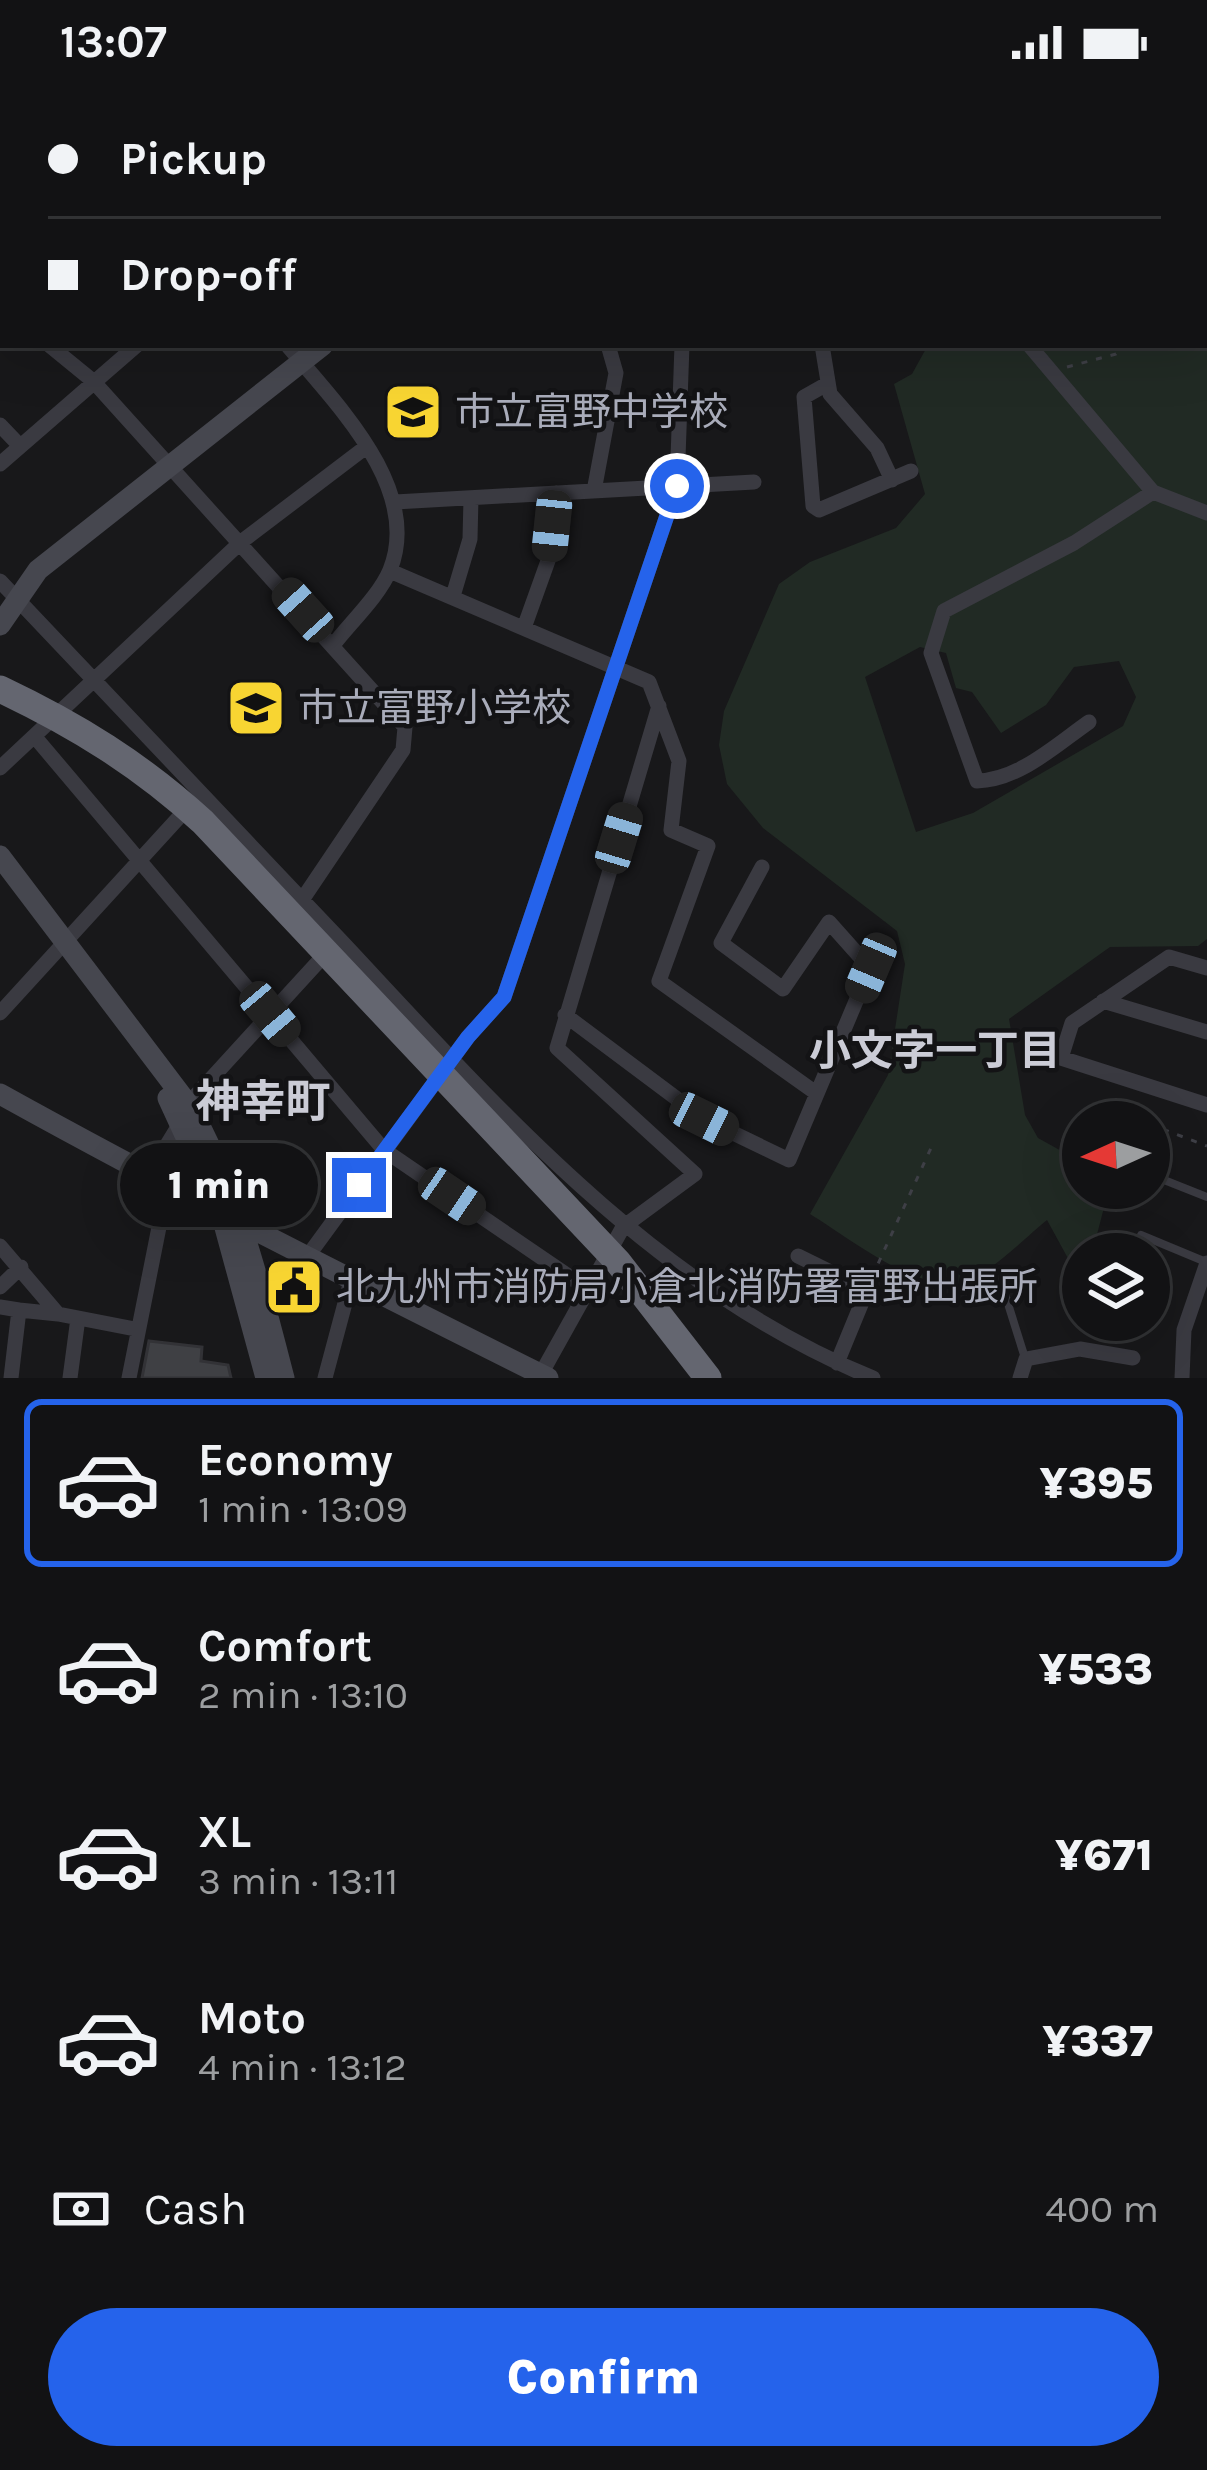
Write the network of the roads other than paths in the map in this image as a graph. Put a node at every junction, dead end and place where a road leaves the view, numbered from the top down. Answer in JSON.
{"nodes":[{"id":1,"x":53,"y":348,"type":"edge"},
{"id":2,"x":133,"y":348,"type":"edge"},
{"id":3,"x":609,"y":348,"type":"edge"},
{"id":4,"x":682,"y":348,"type":"edge"},
{"id":5,"x":823,"y":348,"type":"edge"},
{"id":6,"x":1032,"y":348,"type":"edge"},
{"id":7,"x":294,"y":354,"type":"edge"},
{"id":8,"x":93,"y":381,"type":"junction"},
{"id":9,"x":827,"y":384,"type":"junction"},
{"id":10,"x":0,"y":425,"type":"edge"},
{"id":11,"x":20,"y":446,"type":"junction"},
{"id":12,"x":366,"y":447,"type":"junction"},
{"id":13,"x":0,"y":464,"type":"edge"},
{"id":14,"x":171,"y":465,"type":"junction"},
{"id":15,"x":911,"y":471,"type":"dead end"},
{"id":16,"x":892,"y":480,"type":"junction"},
{"id":17,"x":754,"y":482,"type":"dead end"},
{"id":18,"x":677,"y":486,"type":"junction"},
{"id":19,"x":593,"y":491,"type":"junction"},
{"id":20,"x":1153,"y":492,"type":"junction"},
{"id":21,"x":556,"y":494,"type":"junction"},
{"id":22,"x":471,"y":498,"type":"junction"},
{"id":23,"x":395,"y":502,"type":"junction"},
{"id":24,"x":1207,"y":513,"type":"edge"},
{"id":25,"x":242,"y":542,"type":"junction"},
{"id":26,"x":390,"y":571,"type":"junction"},
{"id":27,"x":0,"y":581,"type":"edge"},
{"id":28,"x":453,"y":596,"type":"junction"},
{"id":29,"x":18,"y":599,"type":"junction"},
{"id":30,"x":0,"y":625,"type":"edge"},
{"id":31,"x":525,"y":625,"type":"junction"},
{"id":32,"x":334,"y":644,"type":"junction"},
{"id":33,"x":616,"y":664,"type":"junction"},
{"id":34,"x":96,"y":682,"type":"junction"},
{"id":35,"x":0,"y":689,"type":"edge"},
{"id":36,"x":658,"y":706,"type":"junction"},
{"id":37,"x":0,"y":707,"type":"edge"},
{"id":38,"x":1089,"y":722,"type":"dead end"},
{"id":39,"x":35,"y":736,"type":"junction"},
{"id":40,"x":0,"y":768,"type":"edge"},
{"id":41,"x":202,"y":792,"type":"junction"},
{"id":42,"x":0,"y":856,"type":"edge"},
{"id":43,"x":141,"y":860,"type":"junction"},
{"id":44,"x":762,"y":867,"type":"dead end"},
{"id":45,"x":302,"y":900,"type":"junction"},
{"id":46,"x":339,"y":939,"type":"junction"},
{"id":47,"x":63,"y":943,"type":"junction"},
{"id":48,"x":1207,"y":968,"type":"edge"},
{"id":49,"x":1103,"y":1001,"type":"junction"},
{"id":50,"x":2,"y":1006,"type":"edge"},
{"id":51,"x":270,"y":1014,"type":"junction"},
{"id":52,"x":565,"y":1015,"type":"junction"},
{"id":53,"x":1207,"y":1032,"type":"edge"},
{"id":54,"x":453,"y":1060,"type":"junction"},
{"id":55,"x":816,"y":1093,"type":"junction"},
{"id":56,"x":0,"y":1094,"type":"edge"},
{"id":57,"x":1207,"y":1105,"type":"edge"},
{"id":58,"x":184,"y":1113,"type":"junction"},
{"id":59,"x":384,"y":1150,"type":"junction"},
{"id":60,"x":157,"y":1181,"type":"junction"},
{"id":61,"x":1170,"y":1183,"type":"edge"},
{"id":62,"x":1207,"y":1198,"type":"edge"},
{"id":63,"x":232,"y":1217,"type":"junction"},
{"id":64,"x":623,"y":1227,"type":"junction"},
{"id":65,"x":0,"y":1246,"type":"edge"},
{"id":66,"x":1170,"y":1247,"type":"edge"},
{"id":67,"x":310,"y":1253,"type":"junction"},
{"id":68,"x":798,"y":1256,"type":"dead end"},
{"id":69,"x":1207,"y":1263,"type":"edge"},
{"id":70,"x":21,"y":1268,"type":"junction"},
{"id":71,"x":999,"y":1275,"type":"dead end"},
{"id":72,"x":352,"y":1276,"type":"junction"},
{"id":73,"x":0,"y":1287,"type":"edge"},
{"id":74,"x":586,"y":1288,"type":"junction"},
{"id":75,"x":0,"y":1307,"type":"edge"},
{"id":76,"x":19,"y":1310,"type":"junction"},
{"id":77,"x":58,"y":1314,"type":"junction"},
{"id":78,"x":78,"y":1318,"type":"junction"},
{"id":79,"x":135,"y":1329,"type":"junction"},
{"id":80,"x":1133,"y":1358,"type":"dead end"},
{"id":81,"x":1026,"y":1359,"type":"junction"},
{"id":82,"x":841,"y":1369,"type":"edge"},
{"id":83,"x":545,"y":1376,"type":"edge"},
{"id":84,"x":10,"y":1378,"type":"edge"},
{"id":85,"x":70,"y":1378,"type":"edge"},
{"id":86,"x":129,"y":1378,"type":"edge"},
{"id":87,"x":266,"y":1378,"type":"edge"},
{"id":88,"x":284,"y":1378,"type":"edge"},
{"id":89,"x":325,"y":1378,"type":"edge"},
{"id":90,"x":688,"y":1378,"type":"edge"},
{"id":91,"x":708,"y":1378,"type":"edge"},
{"id":92,"x":873,"y":1378,"type":"edge"},
{"id":93,"x":1020,"y":1378,"type":"edge"},
{"id":94,"x":1182,"y":1378,"type":"edge"}],
"edges":[{"from":1,"to":8,"type":"street"},
{"from":2,"to":8,"type":"street"},
{"from":3,"to":19,"type":"street"},
{"from":4,"to":18,"type":"street"},
{"from":5,"to":9,"type":"street"},
{"from":6,"to":20,"type":"street"},
{"from":7,"to":12,"type":"street"},
{"from":7,"to":14,"type":"street"},
{"from":8,"to":11,"type":"street"},
{"from":8,"to":14,"type":"street"},
{"from":9,"to":16,"type":"street"},
{"from":9,"to":16,"type":"street"},
{"from":10,"to":11,"type":"street"},
{"from":11,"to":13,"type":"street"},
{"from":12,"to":23,"type":"street"},
{"from":12,"to":25,"type":"street"},
{"from":14,"to":25,"type":"street"},
{"from":14,"to":29,"type":"street"},
{"from":15,"to":16,"type":"street"},
{"from":17,"to":18,"type":"street"},
{"from":18,"to":19,"type":"street"},
{"from":18,"to":33,"type":"street"},
{"from":19,"to":21,"type":"street"},
{"from":20,"to":24,"type":"street"},
{"from":20,"to":38,"type":"street"},
{"from":21,"to":22,"type":"street"},
{"from":21,"to":31,"type":"street"},
{"from":22,"to":23,"type":"street"},
{"from":22,"to":28,"type":"street"},
{"from":23,"to":26,"type":"street"},
{"from":25,"to":32,"type":"street"},
{"from":25,"to":34,"type":"street"},
{"from":26,"to":28,"type":"street"},
{"from":26,"to":32,"type":"street"},
{"from":27,"to":29,"type":"street"},
{"from":28,"to":31,"type":"street"},
{"from":29,"to":30,"type":"street"},
{"from":29,"to":34,"type":"street"},
{"from":31,"to":33,"type":"street"},
{"from":32,"to":45,"type":"street"},
{"from":33,"to":36,"type":"street"},
{"from":33,"to":54,"type":"street"},
{"from":34,"to":39,"type":"street"},
{"from":34,"to":41,"type":"street"},
{"from":35,"to":91,"type":"highway"},
{"from":36,"to":52,"type":"street"},
{"from":36,"to":55,"type":"street"},
{"from":37,"to":90,"type":"highway"},
{"from":39,"to":40,"type":"street"},
{"from":39,"to":43,"type":"street"},
{"from":41,"to":43,"type":"street"},
{"from":41,"to":45,"type":"street"},
{"from":42,"to":47,"type":"street"},
{"from":43,"to":47,"type":"street"},
{"from":43,"to":51,"type":"street"},
{"from":44,"to":55,"type":"street"},
{"from":45,"to":46,"type":"street"},
{"from":46,"to":51,"type":"street"},
{"from":46,"to":54,"type":"street"},
{"from":47,"to":50,"type":"street"},
{"from":47,"to":58,"type":"street"},
{"from":48,"to":49,"type":"street"},
{"from":49,"to":53,"type":"street"},
{"from":49,"to":57,"type":"street"},
{"from":51,"to":58,"type":"street"},
{"from":51,"to":59,"type":"street"},
{"from":52,"to":55,"type":"street"},
{"from":52,"to":64,"type":"street"},
{"from":54,"to":59,"type":"street"},
{"from":54,"to":64,"type":"street"},
{"from":56,"to":60,"type":"street"},
{"from":58,"to":60,"type":"street"},
{"from":58,"to":63,"type":"street"},
{"from":59,"to":67,"type":"street"},
{"from":59,"to":74,"type":"street"},
{"from":60,"to":63,"type":"street"},
{"from":60,"to":79,"type":"street"},
{"from":61,"to":62,"type":"lane"},
{"from":63,"to":67,"type":"street"},
{"from":63,"to":87,"type":"street"},
{"from":63,"to":88,"type":"street"},
{"from":64,"to":74,"type":"street"},
{"from":64,"to":82,"type":"street"},
{"from":65,"to":70,"type":"street"},
{"from":66,"to":69,"type":"lane"},
{"from":67,"to":72,"type":"street"},
{"from":68,"to":82,"type":"street"},
{"from":69,"to":94,"type":"street"},
{"from":70,"to":73,"type":"street"},
{"from":70,"to":77,"type":"street"},
{"from":71,"to":81,"type":"lane"},
{"from":72,"to":83,"type":"street"},
{"from":72,"to":89,"type":"street"},
{"from":74,"to":83,"type":"street"},
{"from":75,"to":76,"type":"street"},
{"from":76,"to":77,"type":"street"},
{"from":76,"to":84,"type":"street"},
{"from":77,"to":78,"type":"street"},
{"from":78,"to":79,"type":"street"},
{"from":78,"to":85,"type":"street"},
{"from":79,"to":86,"type":"street"},
{"from":80,"to":81,"type":"street"},
{"from":81,"to":93,"type":"street"},
{"from":82,"to":92,"type":"street"}]}
